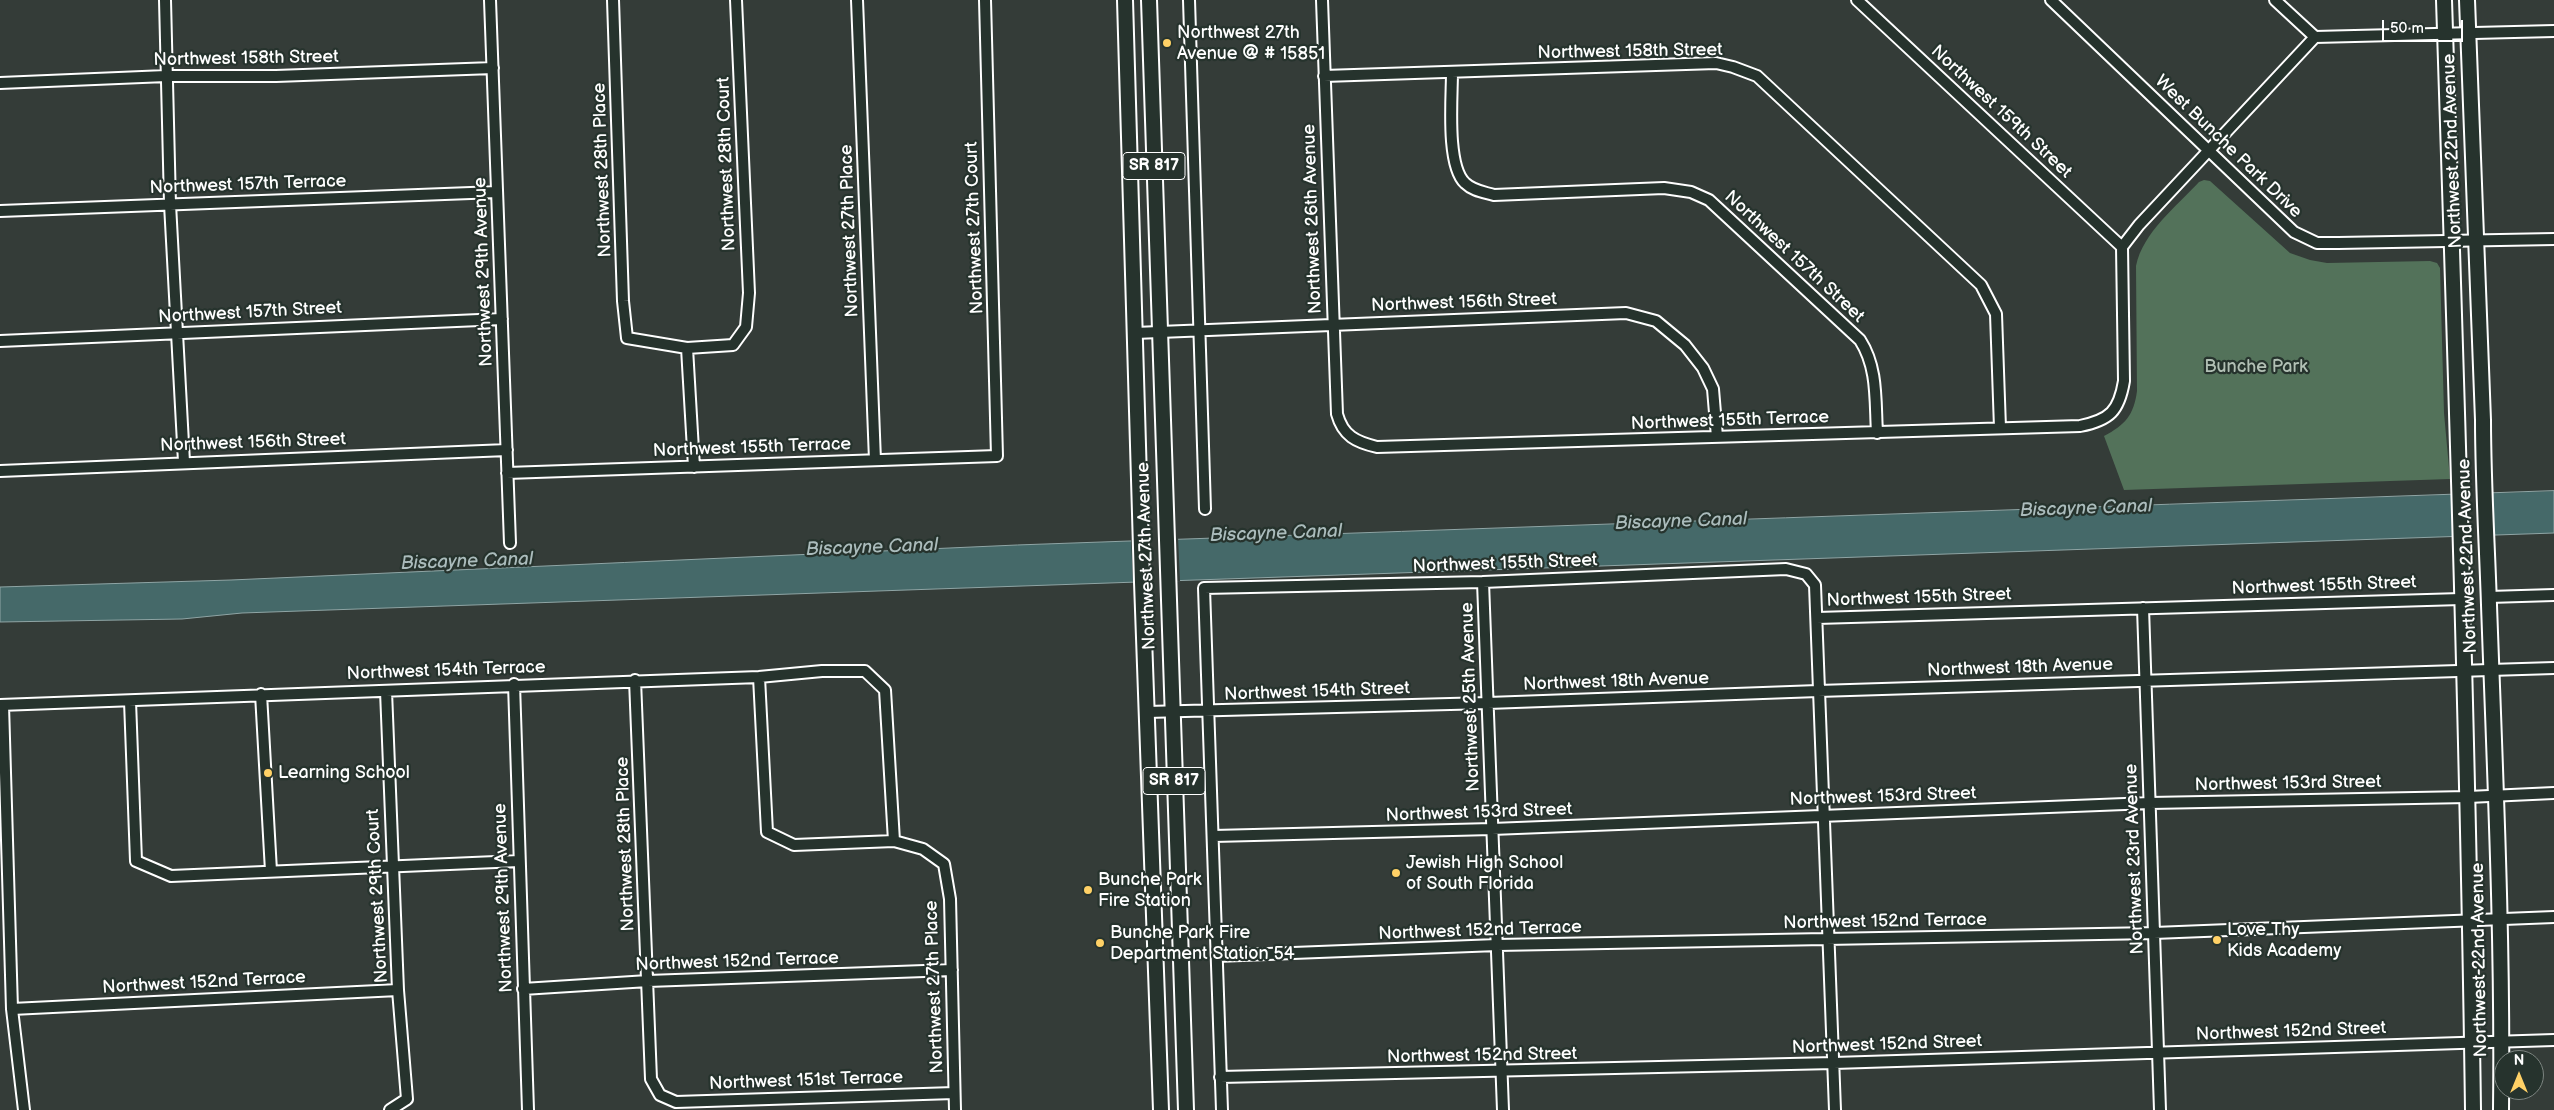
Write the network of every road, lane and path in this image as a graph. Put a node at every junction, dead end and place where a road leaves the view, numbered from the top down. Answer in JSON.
{"nodes":[{"id":1,"x":165,"y":0,"type":"edge"},
{"id":2,"x":490,"y":0,"type":"edge"},
{"id":3,"x":613,"y":0,"type":"edge"},
{"id":4,"x":736,"y":0,"type":"edge"},
{"id":5,"x":857,"y":0,"type":"edge"},
{"id":6,"x":985,"y":0,"type":"edge"},
{"id":7,"x":1126,"y":0,"type":"edge"},
{"id":8,"x":1140,"y":0,"type":"edge"},
{"id":9,"x":1149,"y":0,"type":"edge"},
{"id":10,"x":1189,"y":0,"type":"edge"},
{"id":11,"x":1322,"y":0,"type":"edge"},
{"id":12,"x":1857,"y":0,"type":"edge"},
{"id":13,"x":2050,"y":0,"type":"edge"},
{"id":14,"x":2275,"y":0,"type":"edge"},
{"id":15,"x":2444,"y":0,"type":"edge"},
{"id":16,"x":2467,"y":0,"type":"edge"},
{"id":17,"x":1150,"y":29,"type":"junction"},
{"id":18,"x":2554,"y":31,"type":"edge"},
{"id":19,"x":2468,"y":32,"type":"junction"},
{"id":20,"x":2445,"y":33,"type":"junction"},
{"id":21,"x":2315,"y":37,"type":"junction"},
{"id":22,"x":493,"y":68,"type":"junction"},
{"id":23,"x":1452,"y":72,"type":"junction"},
{"id":24,"x":166,"y":76,"type":"junction"},
{"id":25,"x":1324,"y":76,"type":"junction"},
{"id":26,"x":0,"y":83,"type":"edge"},
{"id":27,"x":2210,"y":150,"type":"junction"},
{"id":28,"x":497,"y":192,"type":"junction"},
{"id":29,"x":170,"y":204,"type":"junction"},
{"id":30,"x":0,"y":211,"type":"edge"},
{"id":31,"x":2554,"y":239,"type":"edge"},
{"id":32,"x":2475,"y":240,"type":"junction"},
{"id":33,"x":2451,"y":241,"type":"junction"},
{"id":34,"x":2122,"y":247,"type":"junction"},
{"id":35,"x":502,"y":318,"type":"junction"},
{"id":36,"x":1334,"y":325,"type":"junction"},
{"id":37,"x":1198,"y":330,"type":"junction"},
{"id":38,"x":1158,"y":332,"type":"junction"},
{"id":39,"x":178,"y":333,"type":"junction"},
{"id":40,"x":1135,"y":333,"type":"junction"},
{"id":41,"x":0,"y":341,"type":"edge"},
{"id":42,"x":687,"y":348,"type":"junction"},
{"id":43,"x":2000,"y":428,"type":"junction"},
{"id":44,"x":1877,"y":433,"type":"junction"},
{"id":45,"x":1347,"y":434,"type":"joint"},
{"id":46,"x":1717,"y":437,"type":"junction"},
{"id":47,"x":507,"y":450,"type":"junction"},
{"id":48,"x":997,"y":456,"type":"joint"},
{"id":49,"x":875,"y":460,"type":"junction"},
{"id":50,"x":184,"y":462,"type":"junction"},
{"id":51,"x":694,"y":466,"type":"junction"},
{"id":52,"x":0,"y":471,"type":"edge"},
{"id":53,"x":507,"y":473,"type":"junction"},
{"id":54,"x":1205,"y":510,"type":"dead end"},
{"id":55,"x":510,"y":542,"type":"dead end"},
{"id":56,"x":1483,"y":582,"type":"junction"},
{"id":57,"x":2554,"y":595,"type":"edge"},
{"id":58,"x":2489,"y":597,"type":"junction"},
{"id":59,"x":2461,"y":598,"type":"junction"},
{"id":60,"x":2143,"y":608,"type":"junction"},
{"id":61,"x":1817,"y":618,"type":"junction"},
{"id":62,"x":2554,"y":668,"type":"edge"},
{"id":63,"x":2491,"y":670,"type":"junction"},
{"id":64,"x":2464,"y":671,"type":"junction"},
{"id":65,"x":759,"y":676,"type":"junction"},
{"id":66,"x":635,"y":680,"type":"junction"},
{"id":67,"x":2145,"y":680,"type":"junction"},
{"id":68,"x":514,"y":684,"type":"junction"},
{"id":69,"x":386,"y":690,"type":"junction"},
{"id":70,"x":1818,"y":690,"type":"junction"},
{"id":71,"x":260,"y":694,"type":"junction"},
{"id":72,"x":130,"y":701,"type":"junction"},
{"id":73,"x":1488,"y":703,"type":"junction"},
{"id":74,"x":1,"y":705,"type":"edge"},
{"id":75,"x":1210,"y":711,"type":"junction"},
{"id":76,"x":1147,"y":712,"type":"junction"},
{"id":77,"x":1171,"y":712,"type":"junction"},
{"id":78,"x":2554,"y":793,"type":"edge"},
{"id":79,"x":2495,"y":795,"type":"junction"},
{"id":80,"x":2468,"y":797,"type":"junction"},
{"id":81,"x":2150,"y":803,"type":"junction"},
{"id":82,"x":1824,"y":816,"type":"junction"},
{"id":83,"x":1492,"y":829,"type":"junction"},
{"id":84,"x":1214,"y":836,"type":"junction"},
{"id":85,"x":894,"y":841,"type":"junction"},
{"id":86,"x":519,"y":861,"type":"junction"},
{"id":87,"x":392,"y":867,"type":"junction"},
{"id":88,"x":271,"y":871,"type":"junction"},
{"id":89,"x":1154,"y":914,"type":"junction"},
{"id":90,"x":1178,"y":914,"type":"junction"},
{"id":91,"x":2554,"y":917,"type":"edge"},
{"id":92,"x":2498,"y":918,"type":"junction"},
{"id":93,"x":2471,"y":919,"type":"junction"},
{"id":94,"x":2154,"y":933,"type":"junction"},
{"id":95,"x":1828,"y":938,"type":"junction"},
{"id":96,"x":1496,"y":945,"type":"junction"},
{"id":97,"x":1217,"y":956,"type":"junction"},
{"id":98,"x":952,"y":970,"type":"junction"},
{"id":99,"x":648,"y":981,"type":"junction"},
{"id":100,"x":523,"y":989,"type":"junction"},
{"id":101,"x":398,"y":990,"type":"junction"},
{"id":102,"x":12,"y":1009,"type":"junction"},
{"id":103,"x":2554,"y":1040,"type":"edge"},
{"id":104,"x":2502,"y":1042,"type":"junction"},
{"id":105,"x":2472,"y":1043,"type":"junction"},
{"id":106,"x":2158,"y":1052,"type":"junction"},
{"id":107,"x":1834,"y":1063,"type":"junction"},
{"id":108,"x":1502,"y":1072,"type":"junction"},
{"id":109,"x":1220,"y":1077,"type":"junction"},
{"id":110,"x":954,"y":1093,"type":"junction"},
{"id":111,"x":660,"y":1095,"type":"joint"},
{"id":112,"x":24,"y":1110,"type":"edge"},
{"id":113,"x":390,"y":1110,"type":"edge"},
{"id":114,"x":528,"y":1110,"type":"edge"},
{"id":115,"x":955,"y":1110,"type":"edge"},
{"id":116,"x":1161,"y":1110,"type":"edge"},
{"id":117,"x":1186,"y":1110,"type":"edge"},
{"id":118,"x":1222,"y":1110,"type":"edge"},
{"id":119,"x":1503,"y":1110,"type":"edge"},
{"id":120,"x":1835,"y":1110,"type":"edge"},
{"id":121,"x":2160,"y":1110,"type":"edge"},
{"id":122,"x":2473,"y":1110,"type":"edge"},
{"id":123,"x":2500,"y":1110,"type":"edge"}],
"edges":[{"from":1,"to":24,"type":"street"},
{"from":2,"to":22,"type":"street","name":"Northwest 29th Avenue"},
{"from":3,"to":42,"type":"street","name":"Northwest 28th Place"},
{"from":4,"to":42,"type":"street","name":"Northwest 28th Court"},
{"from":5,"to":49,"type":"street","name":"Northwest 27th Place"},
{"from":6,"to":48,"type":"street","name":"Northwest 27th Court"},
{"from":7,"to":40,"type":"main road","name":"Northwest 27th Avenue","number":"SR 817"},
{"from":8,"to":17,"type":"main road"},
{"from":9,"to":17,"type":"main road","name":"Northwest 27th Avenue","number":"SR 817"},
{"from":10,"to":37,"type":"street"},
{"from":11,"to":25,"type":"street","name":"Northwest 26th Avenue"},
{"from":12,"to":34,"type":"street","name":"Northwest 159th Street"},
{"from":13,"to":27,"type":"street","name":"West Bunche Park Drive"},
{"from":14,"to":21,"type":"street"},
{"from":15,"to":20,"type":"main road","name":"Northwest 22nd Avenue"},
{"from":16,"to":19,"type":"main road","name":"Northwest 22nd Avenue"},
{"from":17,"to":38,"type":"main road","name":"Northwest 27th Avenue","number":"SR 817"},
{"from":18,"to":19,"type":"street"},
{"from":19,"to":20,"type":"street"},
{"from":19,"to":32,"type":"main road","name":"Northwest 22nd Avenue"},
{"from":20,"to":21,"type":"street"},
{"from":20,"to":33,"type":"main road","name":"Northwest 22nd Avenue"},
{"from":21,"to":27,"type":"street"},
{"from":22,"to":24,"type":"street","name":"Northwest 158th Street"},
{"from":22,"to":28,"type":"street","name":"Northwest 29th Avenue"},
{"from":23,"to":25,"type":"street","name":"Northwest 158th Street"},
{"from":23,"to":43,"type":"street","name":"Northwest 158th Street"},
{"from":23,"to":44,"type":"street","name":"Northwest 157th Street"},
{"from":24,"to":26,"type":"street","name":"Northwest 158th Street"},
{"from":24,"to":29,"type":"street"},
{"from":25,"to":36,"type":"street","name":"Northwest 26th Avenue"},
{"from":27,"to":33,"type":"street","name":"West Bunche Park Drive"},
{"from":27,"to":34,"type":"street"},
{"from":28,"to":29,"type":"street","name":"Northwest 157th Terrace"},
{"from":28,"to":35,"type":"street","name":"Northwest 29th Avenue"},
{"from":29,"to":30,"type":"street","name":"Northwest 157th Terrace"},
{"from":29,"to":39,"type":"street"},
{"from":31,"to":32,"type":"street","name":"West Bunche Park Drive"},
{"from":32,"to":33,"type":"street","name":"West Bunche Park Drive"},
{"from":32,"to":58,"type":"main road","name":"Northwest 22nd Avenue"},
{"from":33,"to":59,"type":"main road","name":"Northwest 22nd Avenue"},
{"from":34,"to":43,"type":"street","name":"Northwest 155th Terrace"},
{"from":35,"to":39,"type":"street","name":"Northwest 157th Street"},
{"from":35,"to":47,"type":"street","name":"Northwest 29th Avenue"},
{"from":36,"to":37,"type":"street","name":"Northwest 156th Street"},
{"from":36,"to":45,"type":"street","name":"Northwest 26th Avenue"},
{"from":36,"to":46,"type":"street","name":"Northwest 156th Street"},
{"from":37,"to":38,"type":"street","name":"Northwest 156th Street"},
{"from":37,"to":54,"type":"street"},
{"from":38,"to":40,"type":"street","name":"Northwest 156th Street"},
{"from":38,"to":77,"type":"main road","name":"Northwest 27th Avenue","number":"SR 817"},
{"from":39,"to":41,"type":"street","name":"Northwest 157th Street"},
{"from":39,"to":50,"type":"street"},
{"from":40,"to":76,"type":"main road","name":"Northwest 27th Avenue","number":"SR 817"},
{"from":42,"to":51,"type":"street"},
{"from":43,"to":44,"type":"street","name":"Northwest 155th Terrace"},
{"from":44,"to":46,"type":"street","name":"Northwest 155th Terrace"},
{"from":45,"to":46,"type":"street","name":"Northwest 155th Terrace"},
{"from":47,"to":50,"type":"street","name":"Northwest 156th Street"},
{"from":47,"to":53,"type":"street","name":"Northwest 29th Avenue"},
{"from":48,"to":49,"type":"street","name":"Northwest 155th Terrace"},
{"from":49,"to":51,"type":"street","name":"Northwest 155th Terrace"},
{"from":50,"to":52,"type":"street","name":"Northwest 156th Street"},
{"from":51,"to":53,"type":"street","name":"Northwest 155th Terrace"},
{"from":53,"to":55,"type":"street","name":"Northwest 29th Avenue"},
{"from":56,"to":61,"type":"street","name":"Northwest 155th Street"},
{"from":56,"to":73,"type":"street","name":"Northwest 25th Avenue"},
{"from":56,"to":75,"type":"street","name":"Northwest 155th Street"},
{"from":57,"to":58,"type":"street"},
{"from":58,"to":63,"type":"main road","name":"Northwest 22nd Avenue"},
{"from":59,"to":60,"type":"street","name":"Northwest 155th Street"},
{"from":59,"to":64,"type":"main road","name":"Northwest 22nd Avenue"},
{"from":60,"to":61,"type":"street","name":"Northwest 155th Street"},
{"from":60,"to":67,"type":"street","name":"Northwest 23rd Avenue"},
{"from":61,"to":70,"type":"street"},
{"from":62,"to":63,"type":"street","name":"Northwest 18th Avenue"},
{"from":63,"to":64,"type":"street","name":"Northwest 18th Avenue"},
{"from":63,"to":79,"type":"main road","name":"Northwest 22nd Avenue"},
{"from":64,"to":67,"type":"street","name":"Northwest 18th Avenue"},
{"from":64,"to":80,"type":"main road","name":"Northwest 22nd Avenue"},
{"from":65,"to":66,"type":"street","name":"Northwest 154th Terrace"},
{"from":65,"to":85,"type":"street","name":"Northwest 154th Terrace"},
{"from":65,"to":85,"type":"street"},
{"from":66,"to":68,"type":"street","name":"Northwest 154th Terrace"},
{"from":66,"to":99,"type":"street","name":"Northwest 28th Place"},
{"from":67,"to":70,"type":"street","name":"Northwest 18th Avenue"},
{"from":67,"to":81,"type":"street","name":"Northwest 23rd Avenue"},
{"from":68,"to":69,"type":"street","name":"Northwest 154th Terrace"},
{"from":68,"to":86,"type":"street","name":"Northwest 29th Avenue"},
{"from":69,"to":71,"type":"street","name":"Northwest 154th Terrace"},
{"from":69,"to":87,"type":"street","name":"Northwest 29th Court"},
{"from":70,"to":73,"type":"street","name":"Northwest 18th Avenue"},
{"from":70,"to":82,"type":"street"},
{"from":71,"to":72,"type":"street","name":"Northwest 154th Terrace"},
{"from":71,"to":88,"type":"street"},
{"from":72,"to":74,"type":"street","name":"Northwest 154th Terrace"},
{"from":72,"to":88,"type":"street"},
{"from":73,"to":75,"type":"street","name":"Northwest 154th Street"},
{"from":73,"to":83,"type":"street","name":"Northwest 25th Avenue"},
{"from":74,"to":102,"type":"street"},
{"from":75,"to":77,"type":"street","name":"Northwest 154th Street"},
{"from":75,"to":84,"type":"street"},
{"from":76,"to":77,"type":"street","name":"Northwest 154th Street"},
{"from":76,"to":89,"type":"main road","name":"Northwest 27th Avenue","number":"SR 817"},
{"from":77,"to":90,"type":"main road","name":"Northwest 27th Avenue","number":"SR 817"},
{"from":78,"to":79,"type":"street","name":"Northwest 153rd Street"},
{"from":79,"to":80,"type":"street","name":"Northwest 153rd Street"},
{"from":79,"to":92,"type":"main road","name":"Northwest 22nd Avenue"},
{"from":80,"to":81,"type":"street","name":"Northwest 153rd Street"},
{"from":80,"to":93,"type":"main road","name":"Northwest 22nd Avenue"},
{"from":81,"to":82,"type":"street","name":"Northwest 153rd Street"},
{"from":81,"to":94,"type":"street","name":"Northwest 23rd Avenue"},
{"from":82,"to":83,"type":"street","name":"Northwest 153rd Street"},
{"from":82,"to":95,"type":"street"},
{"from":83,"to":84,"type":"street","name":"Northwest 153rd Street"},
{"from":83,"to":96,"type":"street","name":"Northwest 25th Avenue"},
{"from":84,"to":97,"type":"street"},
{"from":85,"to":98,"type":"street","name":"Northwest 27th Place"},
{"from":86,"to":87,"type":"street"},
{"from":86,"to":100,"type":"street","name":"Northwest 29th Avenue"},
{"from":87,"to":88,"type":"street"},
{"from":87,"to":101,"type":"street","name":"Northwest 29th Court"},
{"from":89,"to":90,"type":"main road"},
{"from":89,"to":116,"type":"main road","name":"Northwest 27th Avenue","number":"SR 817"},
{"from":90,"to":117,"type":"main road","name":"Northwest 27th Avenue","number":"SR 817"},
{"from":91,"to":92,"type":"street","name":"Northwest 152nd Terrace"},
{"from":92,"to":93,"type":"street","name":"Northwest 152nd Terrace"},
{"from":92,"to":104,"type":"main road","name":"Northwest 22nd Avenue"},
{"from":93,"to":94,"type":"street","name":"Northwest 152nd Terrace"},
{"from":93,"to":105,"type":"main road","name":"Northwest 22nd Avenue"},
{"from":94,"to":95,"type":"street","name":"Northwest 152nd Terrace"},
{"from":94,"to":106,"type":"street","name":"Northwest 23rd Avenue"},
{"from":95,"to":96,"type":"street","name":"Northwest 152nd Terrace"},
{"from":95,"to":107,"type":"street"},
{"from":96,"to":97,"type":"street","name":"Northwest 152nd Terrace"},
{"from":96,"to":108,"type":"street","name":"Northwest 25th Avenue"},
{"from":97,"to":109,"type":"street"},
{"from":98,"to":99,"type":"street","name":"Northwest 152nd Terrace"},
{"from":98,"to":110,"type":"street","name":"Northwest 27th Place"},
{"from":99,"to":100,"type":"street","name":"Northwest 152nd Terrace"},
{"from":99,"to":111,"type":"street","name":"Northwest 28th Place"},
{"from":100,"to":114,"type":"street","name":"Northwest 29th Avenue"},
{"from":101,"to":102,"type":"street","name":"Northwest 152nd Terrace"},
{"from":101,"to":113,"type":"street","name":"Northwest 29th Court"},
{"from":102,"to":112,"type":"street"},
{"from":103,"to":104,"type":"street","name":"Northwest 152nd Street"},
{"from":104,"to":105,"type":"street","name":"Northwest 152nd Street"},
{"from":104,"to":123,"type":"main road","name":"Northwest 22nd Avenue"},
{"from":105,"to":106,"type":"street","name":"Northwest 152nd Street"},
{"from":105,"to":122,"type":"main road","name":"Northwest 22nd Avenue"},
{"from":106,"to":107,"type":"street","name":"Northwest 152nd Street"},
{"from":106,"to":121,"type":"street","name":"Northwest 23rd Avenue"},
{"from":107,"to":108,"type":"street","name":"Northwest 152nd Street"},
{"from":107,"to":120,"type":"street"},
{"from":108,"to":109,"type":"street","name":"Northwest 152nd Street"},
{"from":108,"to":119,"type":"street","name":"Northwest 25th Avenue"},
{"from":109,"to":118,"type":"street"},
{"from":110,"to":111,"type":"street","name":"Northwest 151st Terrace"},
{"from":110,"to":115,"type":"street","name":"Northwest 27th Place"}]}
